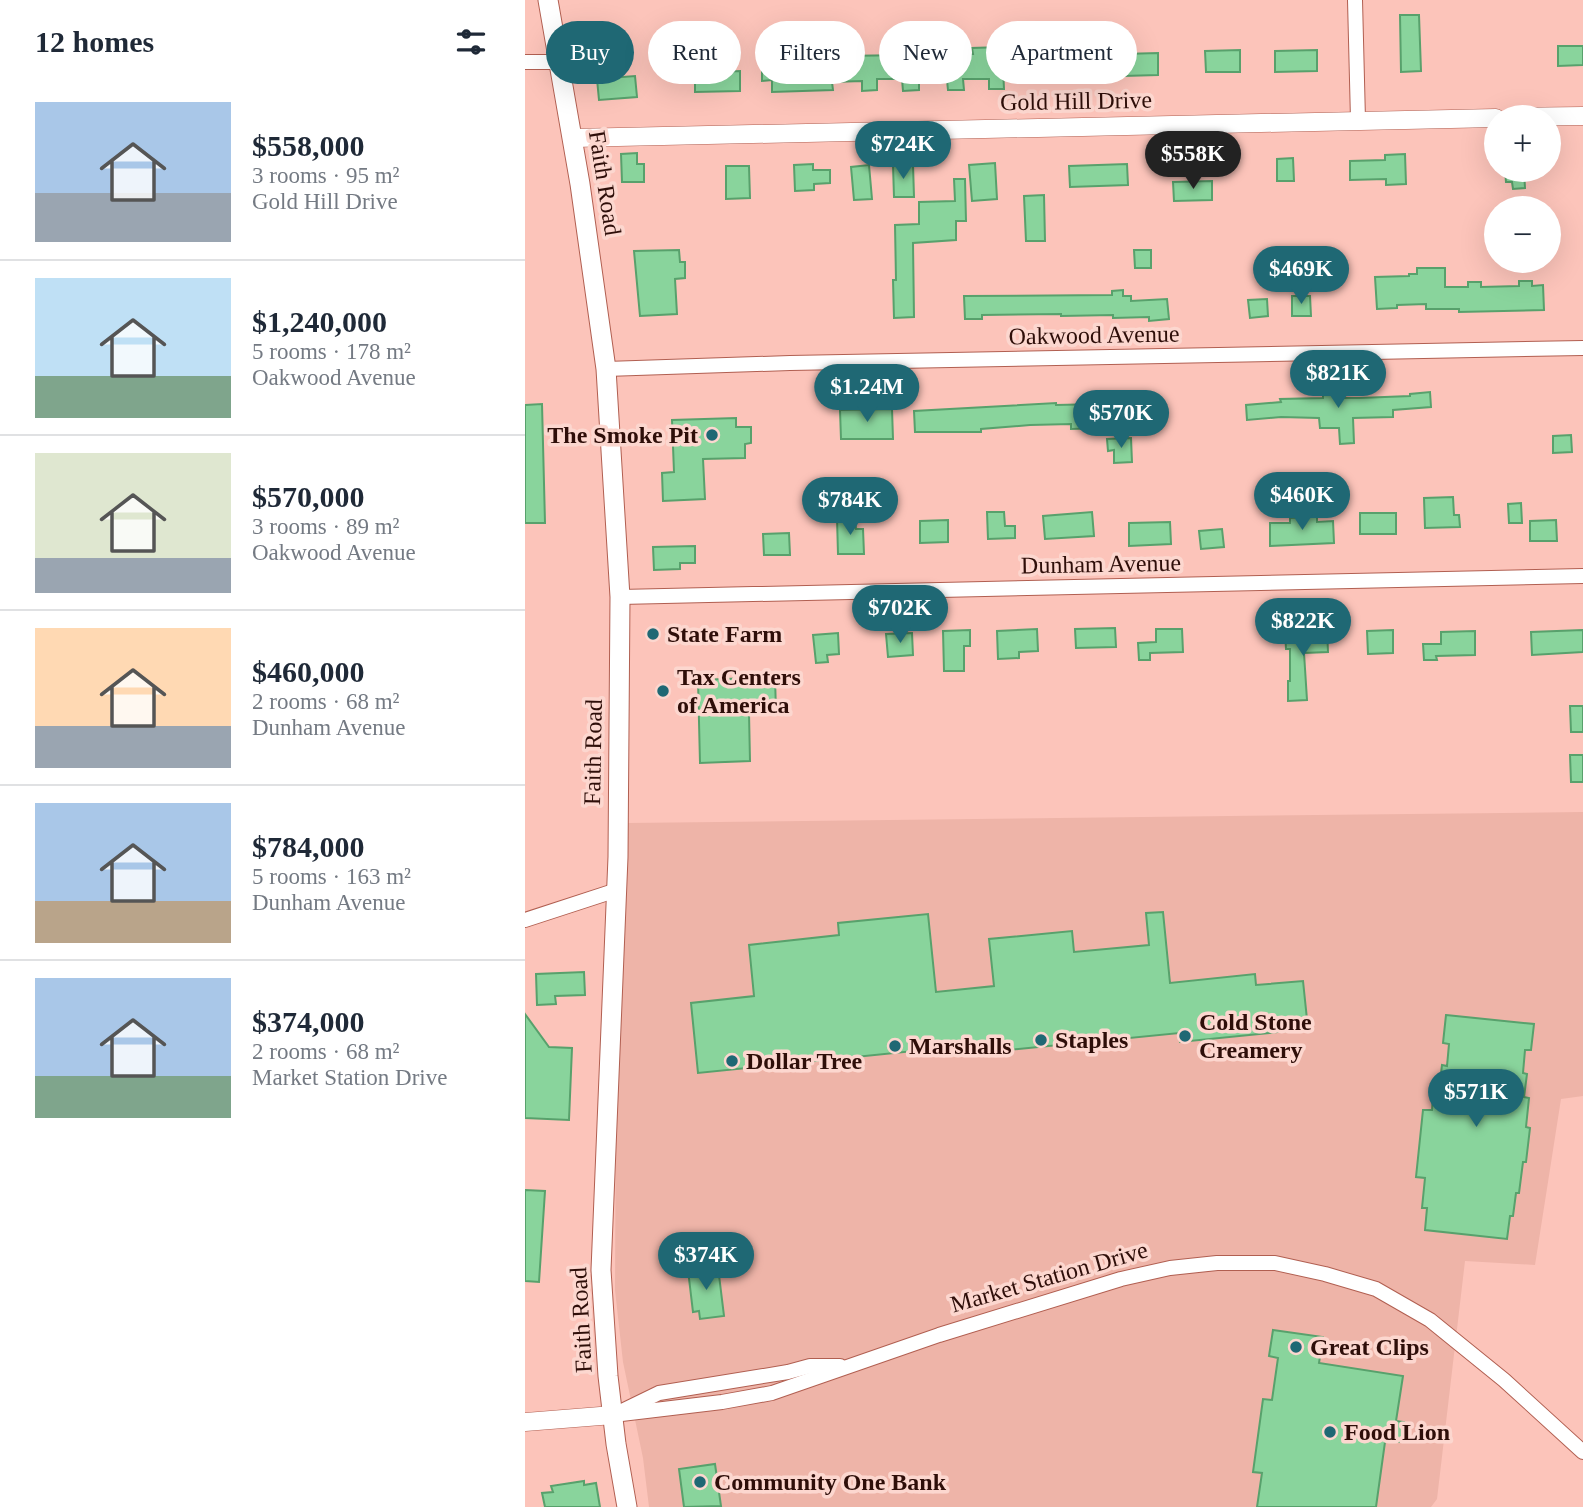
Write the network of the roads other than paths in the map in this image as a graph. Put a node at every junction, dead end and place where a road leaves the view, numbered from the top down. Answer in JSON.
{"nodes":[{"id":1,"x":548,"y":0,"type":"edge"},
{"id":2,"x":1355,"y":0,"type":"edge"},
{"id":3,"x":552,"y":21,"type":"edge"},
{"id":4,"x":525,"y":62,"type":"edge"},
{"id":5,"x":546,"y":62,"type":"edge"},
{"id":6,"x":564,"y":84,"type":"edge"},
{"id":7,"x":1561,"y":116,"type":"edge"},
{"id":8,"x":1583,"y":116,"type":"edge"},
{"id":9,"x":1484,"y":118,"type":"edge"},
{"id":10,"x":1358,"y":120,"type":"junction"},
{"id":11,"x":573,"y":138,"type":"junction"},
{"id":12,"x":1583,"y":348,"type":"edge"},
{"id":13,"x":606,"y":369,"type":"junction"},
{"id":14,"x":1583,"y":576,"type":"edge"},
{"id":15,"x":620,"y":597,"type":"junction"},
{"id":16,"x":617,"y":890,"type":"junction"},
{"id":17,"x":525,"y":920,"type":"edge"},
{"id":18,"x":613,"y":1415,"type":"junction"},
{"id":19,"x":525,"y":1422,"type":"edge"},
{"id":20,"x":1583,"y":1452,"type":"edge"},
{"id":21,"x":627,"y":1507,"type":"edge"}],
"edges":[{"from":1,"to":3,"type":"main road","name":"Faith Road"},
{"from":2,"to":10,"type":"street"},
{"from":4,"to":5,"type":"street"},
{"from":6,"to":11,"type":"main road","name":"Faith Road"},
{"from":7,"to":8,"type":"street"},
{"from":9,"to":10,"type":"street","name":"Gold Hill Drive"},
{"from":10,"to":11,"type":"street","name":"Gold Hill Drive"},
{"from":11,"to":13,"type":"main road","name":"Faith Road"},
{"from":12,"to":13,"type":"street","name":"Oakwood Avenue"},
{"from":13,"to":15,"type":"main road","name":"Faith Road"},
{"from":14,"to":15,"type":"street","name":"Dunham Avenue"},
{"from":15,"to":16,"type":"main road","name":"Faith Road"},
{"from":16,"to":17,"type":"street"},
{"from":16,"to":18,"type":"main road","name":"Faith Road"},
{"from":18,"to":19,"type":"street","name":"Market Station Drive"},
{"from":18,"to":20,"type":"street","name":"Market Station Drive"},
{"from":18,"to":21,"type":"main road","name":"Faith Road"}]}
